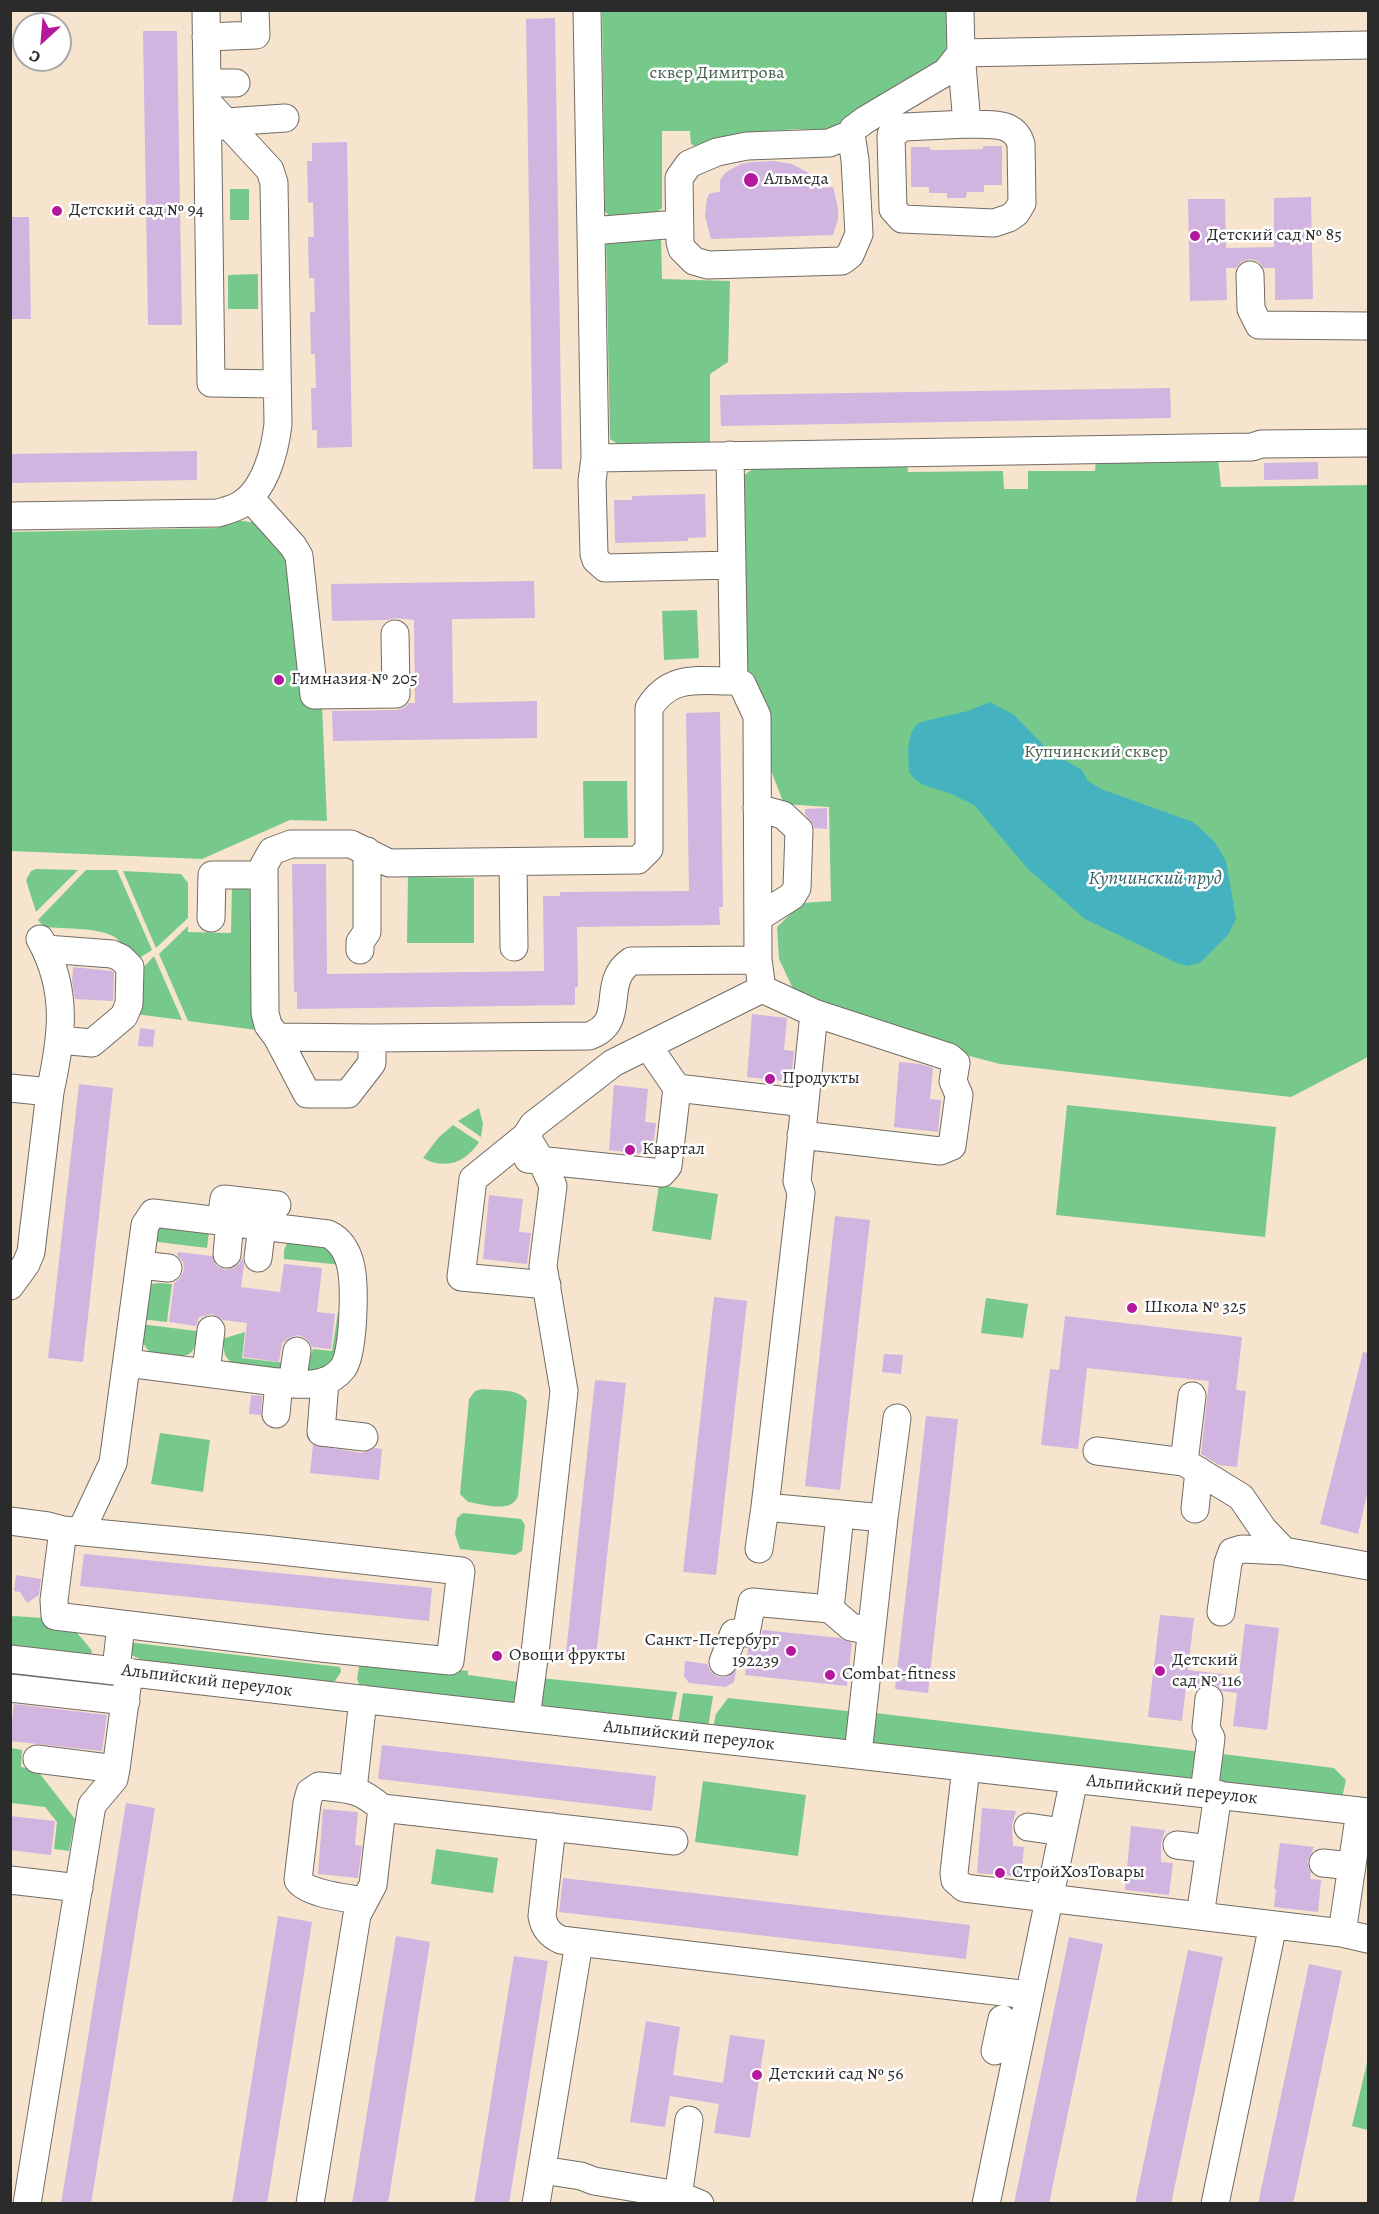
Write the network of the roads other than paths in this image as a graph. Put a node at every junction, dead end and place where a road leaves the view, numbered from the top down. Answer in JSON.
{"nodes":[{"id":1,"x":255,"y":10,"type":"edge"},
{"id":2,"x":587,"y":10,"type":"edge"},
{"id":3,"x":960,"y":10,"type":"edge"},
{"id":4,"x":206,"y":24,"type":"edge"},
{"id":5,"x":1368,"y":45,"type":"edge"},
{"id":6,"x":961,"y":53,"type":"junction"},
{"id":7,"x":236,"y":83,"type":"dead end"},
{"id":8,"x":213,"y":110,"type":"junction"},
{"id":9,"x":285,"y":118,"type":"dead end"},
{"id":10,"x":968,"y":124,"type":"junction"},
{"id":11,"x":851,"y":134,"type":"junction"},
{"id":12,"x":678,"y":224,"type":"junction"},
{"id":13,"x":591,"y":231,"type":"junction"},
{"id":14,"x":1250,"y":275,"type":"dead end"},
{"id":15,"x":1368,"y":326,"type":"edge"},
{"id":16,"x":277,"y":384,"type":"junction"},
{"id":17,"x":1368,"y":443,"type":"edge"},
{"id":18,"x":730,"y":455,"type":"junction"},
{"id":19,"x":595,"y":458,"type":"junction"},
{"id":20,"x":250,"y":498,"type":"junction"},
{"id":21,"x":10,"y":516,"type":"edge"},
{"id":22,"x":732,"y":565,"type":"junction"},
{"id":23,"x":395,"y":634,"type":"dead end"},
{"id":24,"x":734,"y":681,"type":"junction"},
{"id":25,"x":757,"y":808,"type":"junction"},
{"id":26,"x":367,"y":851,"type":"junction"},
{"id":27,"x":513,"y":862,"type":"junction"},
{"id":28,"x":264,"y":875,"type":"junction"},
{"id":29,"x":759,"y":917,"type":"junction"},
{"id":30,"x":211,"y":918,"type":"dead end"},
{"id":31,"x":514,"y":947,"type":"dead end"},
{"id":32,"x":360,"y":950,"type":"dead end"},
{"id":33,"x":758,"y":960,"type":"junction"},
{"id":34,"x":762,"y":989,"type":"junction"},
{"id":35,"x":814,"y":1013,"type":"junction"},
{"id":36,"x":277,"y":1037,"type":"junction"},
{"id":37,"x":372,"y":1038,"type":"junction"},
{"id":38,"x":59,"y":1040,"type":"junction"},
{"id":39,"x":648,"y":1046,"type":"junction"},
{"id":40,"x":10,"y":1088,"type":"edge"},
{"id":41,"x":677,"y":1088,"type":"junction"},
{"id":42,"x":50,"y":1092,"type":"junction"},
{"id":43,"x":805,"y":1103,"type":"junction"},
{"id":44,"x":801,"y":1135,"type":"junction"},
{"id":45,"x":526,"y":1136,"type":"junction"},
{"id":46,"x":501,"y":1154,"type":"junction"},
{"id":47,"x":542,"y":1162,"type":"junction"},
{"id":48,"x":269,"y":1215,"type":"junction"},
{"id":49,"x":226,"y":1221,"type":"junction"},
{"id":50,"x":227,"y":1254,"type":"dead end"},
{"id":51,"x":258,"y":1258,"type":"dead end"},
{"id":52,"x":140,"y":1265,"type":"junction"},
{"id":53,"x":168,"y":1268,"type":"dead end"},
{"id":54,"x":547,"y":1285,"type":"junction"},
{"id":55,"x":10,"y":1286,"type":"edge"},
{"id":56,"x":211,"y":1330,"type":"dead end"},
{"id":57,"x":297,"y":1351,"type":"dead end"},
{"id":58,"x":127,"y":1363,"type":"junction"},
{"id":59,"x":188,"y":1373,"type":"junction"},
{"id":60,"x":325,"y":1381,"type":"junction"},
{"id":61,"x":286,"y":1383,"type":"junction"},
{"id":62,"x":1192,"y":1396,"type":"dead end"},
{"id":63,"x":276,"y":1414,"type":"dead end"},
{"id":64,"x":897,"y":1418,"type":"dead end"},
{"id":65,"x":364,"y":1437,"type":"dead end"},
{"id":66,"x":1097,"y":1451,"type":"dead end"},
{"id":67,"x":1192,"y":1467,"type":"junction"},
{"id":68,"x":765,"y":1507,"type":"junction"},
{"id":69,"x":1195,"y":1509,"type":"dead end"},
{"id":70,"x":840,"y":1515,"type":"junction"},
{"id":71,"x":27,"y":1518,"type":"edge"},
{"id":72,"x":884,"y":1518,"type":"junction"},
{"id":73,"x":72,"y":1531,"type":"junction"},
{"id":74,"x":759,"y":1550,"type":"dead end"},
{"id":75,"x":1284,"y":1551,"type":"junction"},
{"id":76,"x":1368,"y":1566,"type":"edge"},
{"id":77,"x":830,"y":1609,"type":"junction"},
{"id":78,"x":1221,"y":1612,"type":"dead end"},
{"id":79,"x":121,"y":1624,"type":"junction"},
{"id":80,"x":871,"y":1630,"type":"junction"},
{"id":81,"x":350,"y":1652,"type":"junction"},
{"id":82,"x":10,"y":1659,"type":"edge"},
{"id":83,"x":723,"y":1662,"type":"dead end"},
{"id":84,"x":122,"y":1671,"type":"junction"},
{"id":85,"x":10,"y":1688,"type":"edge"},
{"id":86,"x":354,"y":1698,"type":"junction"},
{"id":87,"x":1209,"y":1699,"type":"dead end"},
{"id":88,"x":126,"y":1701,"type":"junction"},
{"id":89,"x":526,"y":1718,"type":"junction"},
{"id":90,"x":858,"y":1754,"type":"junction"},
{"id":91,"x":37,"y":1759,"type":"dead end"},
{"id":92,"x":966,"y":1767,"type":"junction"},
{"id":93,"x":116,"y":1769,"type":"junction"},
{"id":94,"x":1074,"y":1779,"type":"junction"},
{"id":95,"x":353,"y":1790,"type":"junction"},
{"id":96,"x":1211,"y":1794,"type":"junction"},
{"id":97,"x":382,"y":1808,"type":"junction"},
{"id":98,"x":1364,"y":1811,"type":"edge"},
{"id":99,"x":1028,"y":1827,"type":"dead end"},
{"id":100,"x":1063,"y":1832,"type":"junction"},
{"id":101,"x":546,"y":1836,"type":"junction"},
{"id":102,"x":674,"y":1841,"type":"dead end"},
{"id":103,"x":1177,"y":1845,"type":"dead end"},
{"id":104,"x":1210,"y":1849,"type":"junction"},
{"id":105,"x":1323,"y":1863,"type":"dead end"},
{"id":106,"x":1352,"y":1866,"type":"junction"},
{"id":107,"x":10,"y":1880,"type":"edge"},
{"id":108,"x":79,"y":1888,"type":"junction"},
{"id":109,"x":1050,"y":1899,"type":"junction"},
{"id":110,"x":364,"y":1901,"type":"junction"},
{"id":111,"x":1200,"y":1916,"type":"junction"},
{"id":112,"x":1267,"y":1932,"type":"junction"},
{"id":113,"x":1342,"y":1933,"type":"junction"},
{"id":114,"x":1368,"y":1939,"type":"edge"},
{"id":115,"x":579,"y":1943,"type":"junction"},
{"id":116,"x":1006,"y":2019,"type":"junction"},
{"id":117,"x":689,"y":2120,"type":"dead end"},
{"id":118,"x":542,"y":2170,"type":"junction"},
{"id":119,"x":685,"y":2201,"type":"edge"},
{"id":120,"x":27,"y":2204,"type":"edge"},
{"id":121,"x":310,"y":2204,"type":"edge"},
{"id":122,"x":537,"y":2204,"type":"edge"},
{"id":123,"x":986,"y":2204,"type":"edge"},
{"id":124,"x":1215,"y":2204,"type":"edge"}],
"edges":[{"from":1,"to":4,"type":"street"},
{"from":2,"to":13,"type":"street"},
{"from":3,"to":6,"type":"street"},
{"from":4,"to":8,"type":"street"},
{"from":5,"to":6,"type":"street"},
{"from":6,"to":10,"type":"street"},
{"from":6,"to":11,"type":"street"},
{"from":7,"to":8,"type":"street"},
{"from":8,"to":9,"type":"street"},
{"from":8,"to":16,"type":"street"},
{"from":8,"to":16,"type":"street"},
{"from":10,"to":10,"type":"street"},
{"from":11,"to":12,"type":"street"},
{"from":11,"to":12,"type":"street"},
{"from":12,"to":13,"type":"street"},
{"from":13,"to":19,"type":"street"},
{"from":14,"to":15,"type":"street"},
{"from":16,"to":20,"type":"street"},
{"from":17,"to":18,"type":"street"},
{"from":18,"to":19,"type":"street"},
{"from":18,"to":22,"type":"street"},
{"from":19,"to":22,"type":"street"},
{"from":20,"to":21,"type":"street"},
{"from":20,"to":23,"type":"street"},
{"from":22,"to":24,"type":"street"},
{"from":24,"to":25,"type":"street"},
{"from":24,"to":27,"type":"street"},
{"from":25,"to":29,"type":"street"},
{"from":25,"to":29,"type":"street"},
{"from":26,"to":27,"type":"street"},
{"from":26,"to":28,"type":"street"},
{"from":26,"to":32,"type":"street"},
{"from":27,"to":31,"type":"street"},
{"from":28,"to":30,"type":"street"},
{"from":28,"to":36,"type":"street"},
{"from":29,"to":33,"type":"street"},
{"from":33,"to":34,"type":"street"},
{"from":33,"to":37,"type":"street"},
{"from":34,"to":35,"type":"street"},
{"from":34,"to":39,"type":"street"},
{"from":35,"to":43,"type":"street"},
{"from":35,"to":44,"type":"street"},
{"from":36,"to":37,"type":"street"},
{"from":36,"to":37,"type":"street"},
{"from":38,"to":38,"type":"street"},
{"from":38,"to":42,"type":"street"},
{"from":39,"to":41,"type":"street"},
{"from":39,"to":45,"type":"street"},
{"from":40,"to":42,"type":"street"},
{"from":41,"to":43,"type":"street"},
{"from":41,"to":47,"type":"street"},
{"from":42,"to":55,"type":"street"},
{"from":43,"to":44,"type":"street"},
{"from":44,"to":68,"type":"street"},
{"from":45,"to":46,"type":"street"},
{"from":45,"to":47,"type":"street"},
{"from":46,"to":47,"type":"street"},
{"from":46,"to":54,"type":"street"},
{"from":47,"to":54,"type":"street"},
{"from":48,"to":49,"type":"street"},
{"from":48,"to":51,"type":"street"},
{"from":48,"to":60,"type":"street"},
{"from":49,"to":50,"type":"street"},
{"from":49,"to":52,"type":"street"},
{"from":52,"to":53,"type":"street"},
{"from":52,"to":58,"type":"street"},
{"from":54,"to":89,"type":"street"},
{"from":56,"to":59,"type":"street"},
{"from":57,"to":61,"type":"street"},
{"from":58,"to":59,"type":"street"},
{"from":58,"to":73,"type":"street"},
{"from":59,"to":61,"type":"street"},
{"from":60,"to":61,"type":"street"},
{"from":60,"to":65,"type":"street"},
{"from":61,"to":63,"type":"street"},
{"from":62,"to":67,"type":"street"},
{"from":64,"to":72,"type":"street"},
{"from":66,"to":67,"type":"street"},
{"from":67,"to":69,"type":"street"},
{"from":67,"to":75,"type":"street"},
{"from":68,"to":70,"type":"street"},
{"from":68,"to":74,"type":"street"},
{"from":70,"to":72,"type":"street"},
{"from":70,"to":77,"type":"street"},
{"from":71,"to":73,"type":"street"},
{"from":72,"to":80,"type":"street"},
{"from":73,"to":79,"type":"street"},
{"from":73,"to":81,"type":"street"},
{"from":75,"to":76,"type":"street"},
{"from":75,"to":78,"type":"street"},
{"from":77,"to":80,"type":"street"},
{"from":77,"to":83,"type":"street"},
{"from":79,"to":81,"type":"street"},
{"from":79,"to":84,"type":"street"},
{"from":80,"to":90,"type":"street"},
{"from":81,"to":86,"type":"street"},
{"from":82,"to":84,"type":"street","name":"Альпийский переулок"},
{"from":84,"to":86,"type":"street","name":"Альпийский переулок"},
{"from":84,"to":88,"type":"street"},
{"from":85,"to":88,"type":"street"},
{"from":86,"to":89,"type":"street","name":"Альпийский переулок"},
{"from":86,"to":95,"type":"street"},
{"from":87,"to":96,"type":"street"},
{"from":88,"to":93,"type":"street"},
{"from":89,"to":90,"type":"street","name":"Альпийский переулок"},
{"from":90,"to":92,"type":"street","name":"Альпийский переулок"},
{"from":91,"to":93,"type":"street"},
{"from":92,"to":94,"type":"street","name":"Альпийский переулок"},
{"from":92,"to":109,"type":"street"},
{"from":93,"to":108,"type":"street"},
{"from":94,"to":96,"type":"street","name":"Альпийский переулок"},
{"from":94,"to":100,"type":"street"},
{"from":95,"to":97,"type":"street"},
{"from":95,"to":110,"type":"street"},
{"from":96,"to":98,"type":"street","name":"Альпийский переулок"},
{"from":96,"to":104,"type":"street"},
{"from":97,"to":101,"type":"street"},
{"from":97,"to":110,"type":"street"},
{"from":98,"to":106,"type":"street"},
{"from":99,"to":100,"type":"street"},
{"from":100,"to":109,"type":"street"},
{"from":101,"to":102,"type":"street"},
{"from":101,"to":115,"type":"street"},
{"from":103,"to":104,"type":"street"},
{"from":104,"to":111,"type":"street"},
{"from":105,"to":106,"type":"street"},
{"from":106,"to":113,"type":"street"},
{"from":107,"to":108,"type":"street"},
{"from":108,"to":120,"type":"street"},
{"from":109,"to":111,"type":"street"},
{"from":109,"to":116,"type":"street"},
{"from":110,"to":121,"type":"street"},
{"from":111,"to":112,"type":"street"},
{"from":112,"to":113,"type":"street"},
{"from":112,"to":124,"type":"street"},
{"from":113,"to":114,"type":"street"},
{"from":115,"to":116,"type":"street"},
{"from":115,"to":118,"type":"street"},
{"from":116,"to":123,"type":"street"},
{"from":117,"to":119,"type":"street"},
{"from":118,"to":119,"type":"street"},
{"from":118,"to":122,"type":"street"}]}
